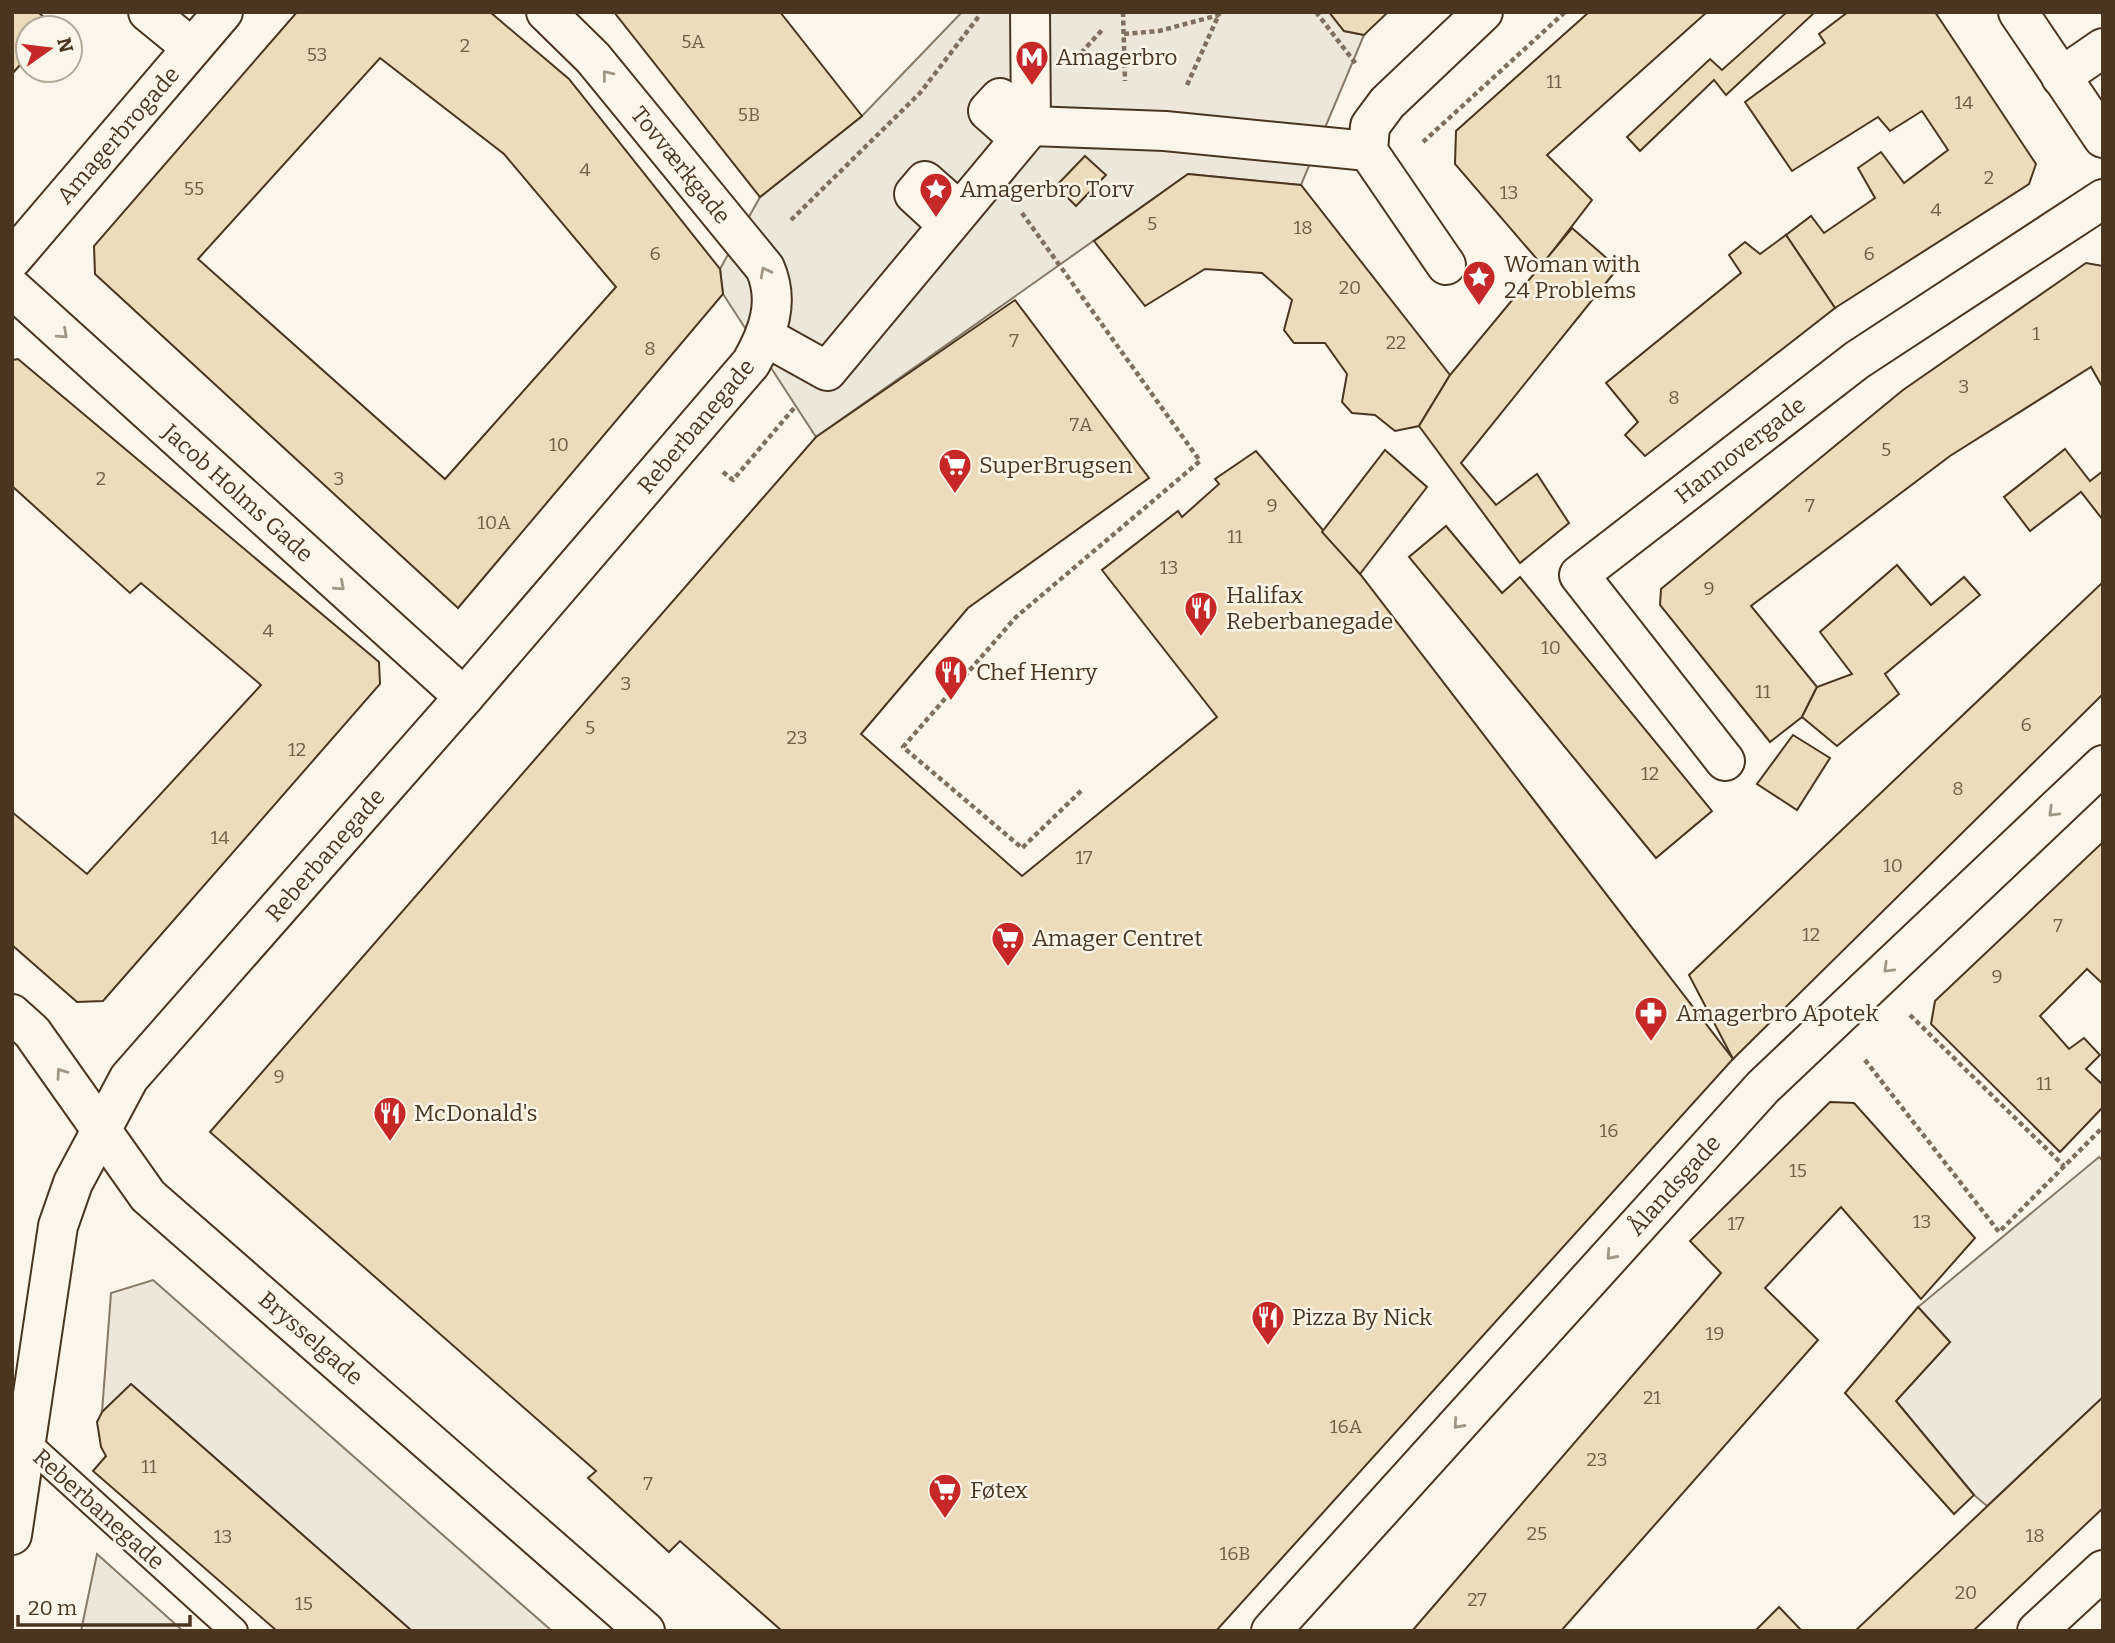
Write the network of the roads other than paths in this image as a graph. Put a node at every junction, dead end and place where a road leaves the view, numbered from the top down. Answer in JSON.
{"nodes":[{"id":1,"x":148,"y":12,"type":"edge"},
{"id":2,"x":223,"y":12,"type":"edge"},
{"id":3,"x":545,"y":12,"type":"edge"},
{"id":4,"x":1030,"y":12,"type":"edge"},
{"id":5,"x":1483,"y":12,"type":"edge"},
{"id":6,"x":2018,"y":12,"type":"edge"},
{"id":7,"x":192,"y":48,"type":"junction"},
{"id":8,"x":2103,"y":48,"type":"edge"},
{"id":9,"x":2061,"y":77,"type":"junction"},
{"id":10,"x":1028,"y":123,"type":"junction"},
{"id":11,"x":2103,"y":138,"type":"edge"},
{"id":12,"x":1368,"y":150,"type":"junction"},
{"id":13,"x":2103,"y":199,"type":"edge"},
{"id":14,"x":12,"y":259,"type":"edge"},
{"id":15,"x":1446,"y":265,"type":"dead end"},
{"id":16,"x":12,"y":288,"type":"edge"},
{"id":17,"x":765,"y":337,"type":"junction"},
{"id":18,"x":464,"y":697,"type":"junction"},
{"id":19,"x":1725,"y":761,"type":"dead end"},
{"id":20,"x":2103,"y":765,"type":"edge"},
{"id":21,"x":12,"y":1014,"type":"edge"},
{"id":22,"x":100,"y":1128,"type":"junction"},
{"id":23,"x":27,"y":1443,"type":"junction"},
{"id":24,"x":12,"y":1535,"type":"edge"},
{"id":25,"x":2103,"y":1570,"type":"edge"},
{"id":26,"x":234,"y":1631,"type":"edge"},
{"id":27,"x":645,"y":1631,"type":"edge"},
{"id":28,"x":1271,"y":1631,"type":"edge"},
{"id":29,"x":2037,"y":1631,"type":"edge"}],
"edges":[{"from":1,"to":7,"type":"street"},
{"from":2,"to":7,"type":"street","name":"Amagerbrogade"},
{"from":17,"to":3,"type":"street","name":"Tovværkgade","one_way":true},
{"from":4,"to":10,"type":"street"},
{"from":5,"to":12,"type":"street"},
{"from":6,"to":9,"type":"street"},
{"from":7,"to":14,"type":"street","name":"Amagerbrogade"},
{"from":8,"to":9,"type":"street"},
{"from":9,"to":11,"type":"street"},
{"from":10,"to":12,"type":"street"},
{"from":10,"to":17,"type":"street"},
{"from":12,"to":15,"type":"street"},
{"from":13,"to":19,"type":"street","name":"Hannovergade"},
{"from":16,"to":18,"type":"street","name":"Jacob Holms Gade","one_way":true},
{"from":17,"to":18,"type":"street","name":"Reberbanegade"},
{"from":18,"to":22,"type":"street","name":"Reberbanegade"},
{"from":20,"to":28,"type":"street","name":"Ålandsgade","one_way":true},
{"from":22,"to":21,"type":"street","name":"Brysselgade","one_way":true},
{"from":22,"to":23,"type":"street","name":"Reberbanegade"},
{"from":22,"to":27,"type":"street","name":"Brysselgade"},
{"from":23,"to":24,"type":"street","name":"Reberbanegade"},
{"from":23,"to":26,"type":"lane","name":"Reberbanegade"},
{"from":25,"to":29,"type":"street"}]}
